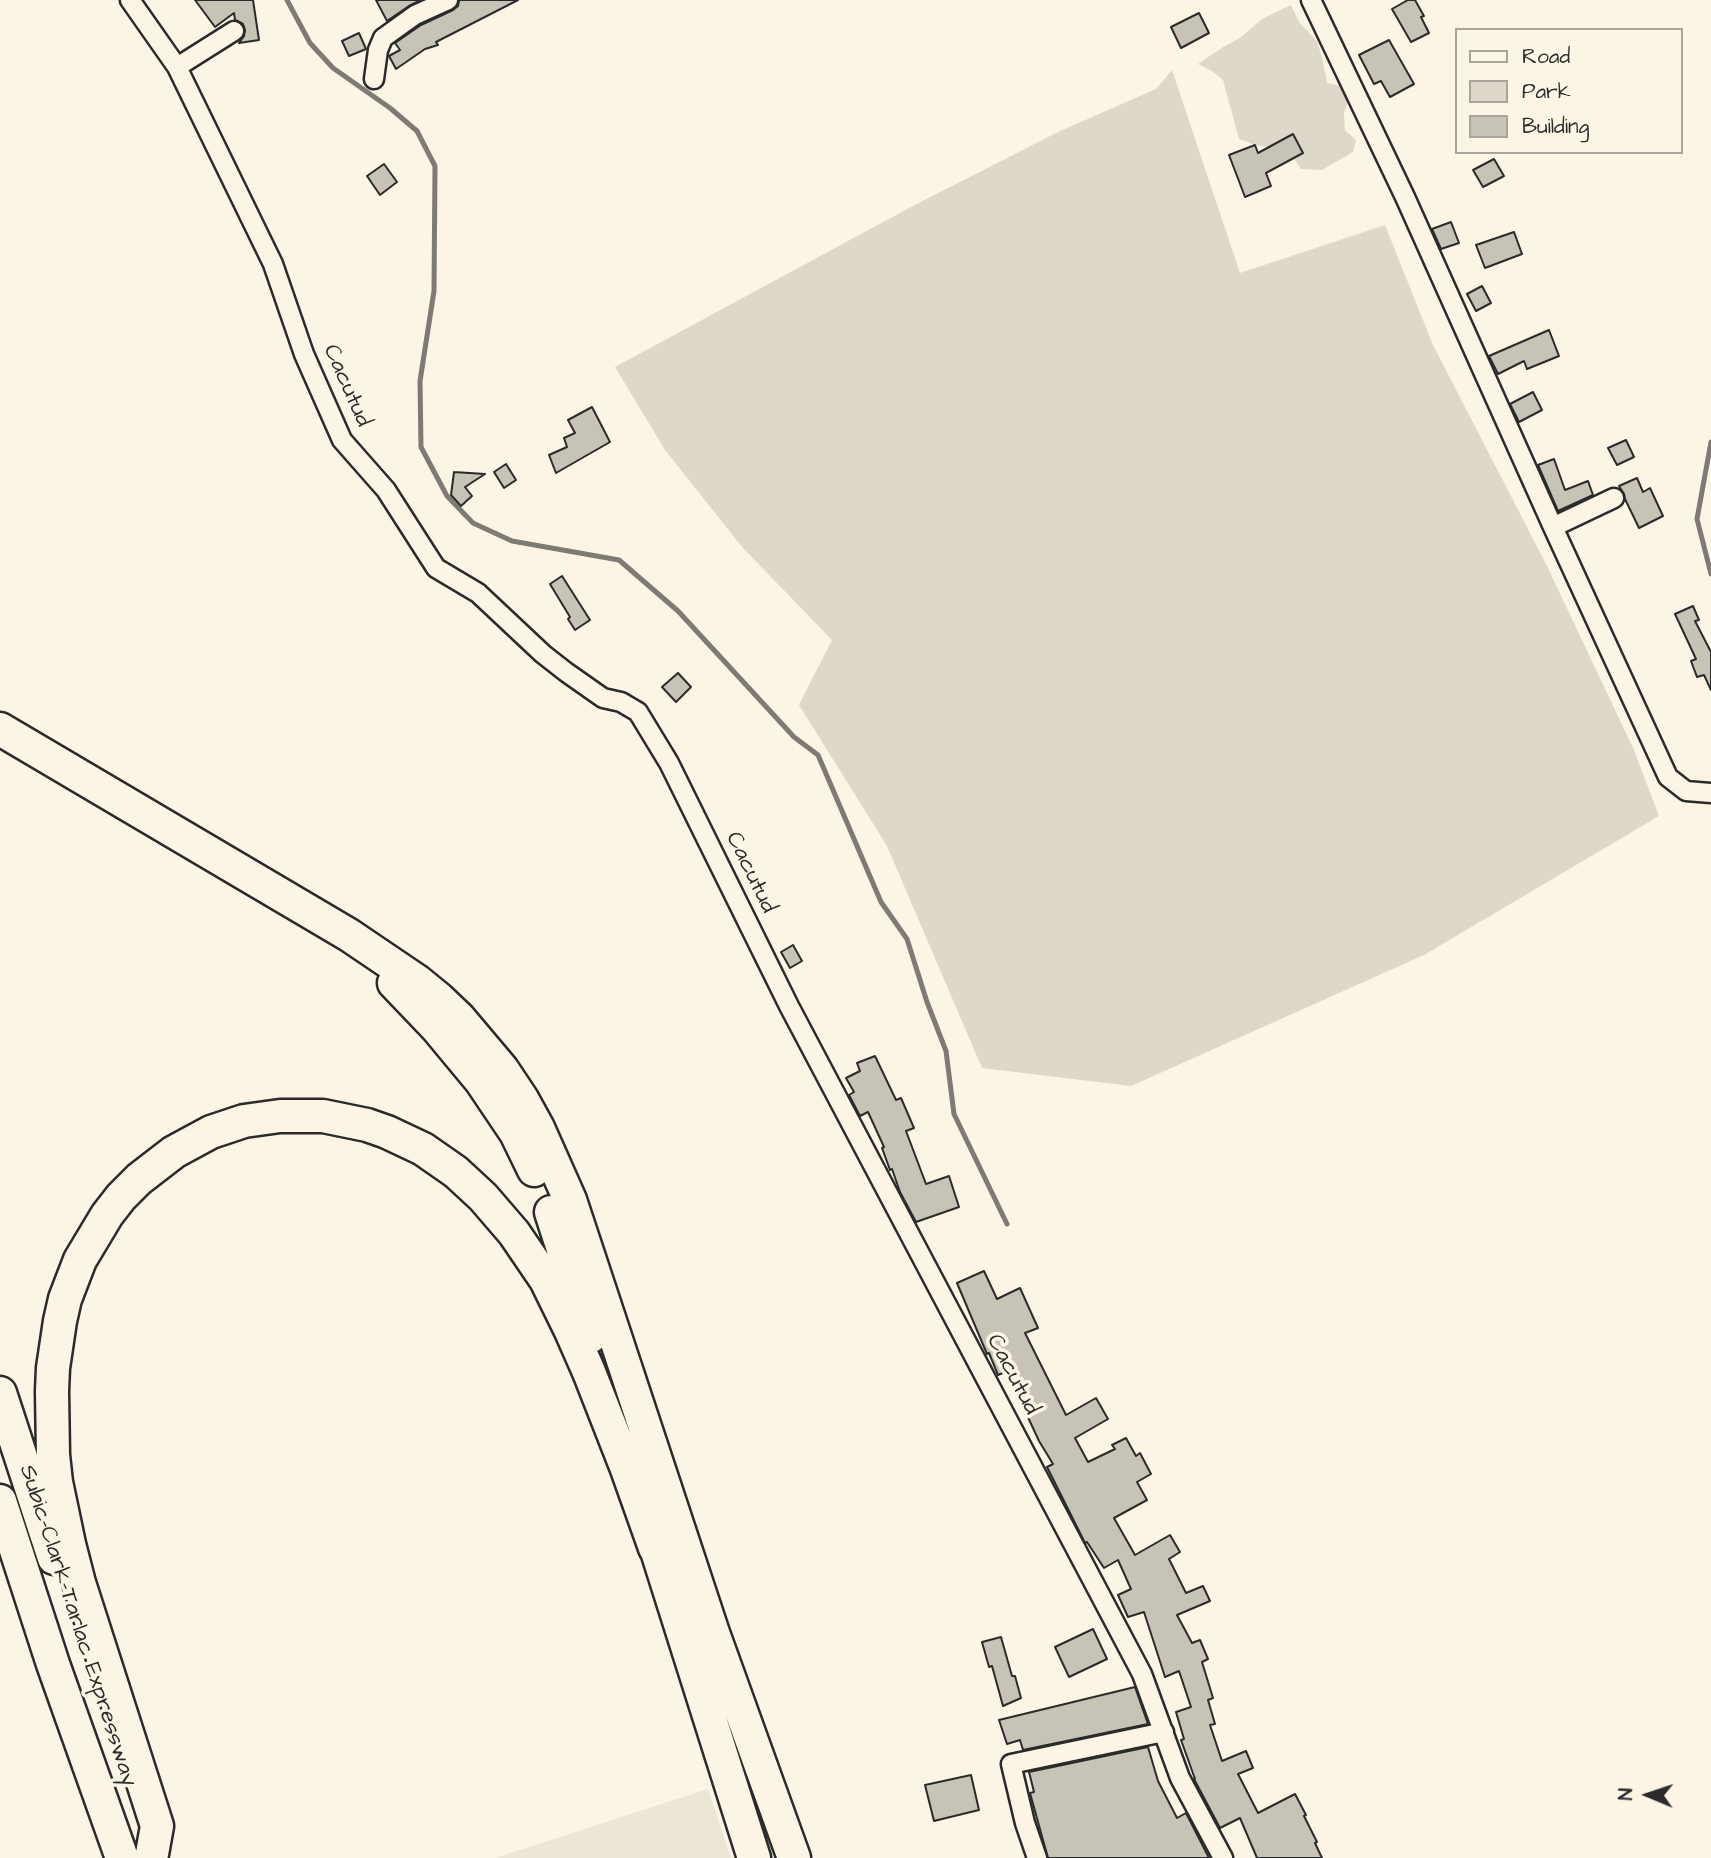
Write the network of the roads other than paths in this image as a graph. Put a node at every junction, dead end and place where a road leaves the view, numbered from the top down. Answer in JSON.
{"nodes":[{"id":1,"x":130,"y":0,"type":"edge"},
{"id":2,"x":449,"y":0,"type":"edge"},
{"id":3,"x":1311,"y":0,"type":"edge"},
{"id":4,"x":234,"y":32,"type":"dead end"},
{"id":5,"x":177,"y":67,"type":"junction"},
{"id":6,"x":374,"y":79,"type":"dead end"},
{"id":7,"x":1614,"y":498,"type":"dead end"},
{"id":8,"x":1553,"y":527,"type":"junction"},
{"id":9,"x":0,"y":729,"type":"edge"},
{"id":10,"x":1711,"y":793,"type":"edge"},
{"id":11,"x":349,"y":935,"type":"junction"},
{"id":12,"x":0,"y":1393,"type":"edge"},
{"id":13,"x":0,"y":1502,"type":"edge"},
{"id":14,"x":655,"y":1548,"type":"junction"},
{"id":15,"x":1164,"y":1732,"type":"junction"},
{"id":16,"x":143,"y":1857,"type":"edge"},
{"id":17,"x":754,"y":1858,"type":"edge"},
{"id":18,"x":794,"y":1858,"type":"edge"},
{"id":19,"x":1037,"y":1858,"type":"edge"},
{"id":20,"x":1223,"y":1858,"type":"edge"}],
"edges":[{"from":1,"to":5,"type":"street","name":"Cacutud"},
{"from":2,"to":6,"type":"street"},
{"from":3,"to":8,"type":"street"},
{"from":4,"to":5,"type":"street"},
{"from":5,"to":15,"type":"street","name":"Cacutud"},
{"from":7,"to":8,"type":"street"},
{"from":8,"to":10,"type":"street"},
{"from":9,"to":11,"type":"highway"},
{"from":11,"to":14,"type":"highway"},
{"from":11,"to":18,"type":"highway"},
{"from":12,"to":16,"type":"highway","name":"Subic-Clark-Tarlac Expressway"},
{"from":13,"to":16,"type":"highway","name":"Subic-Clark-Tarlac Expressway"},
{"from":14,"to":16,"type":"highway"},
{"from":14,"to":17,"type":"highway"},
{"from":15,"to":19,"type":"street"},
{"from":15,"to":20,"type":"street","name":"Cacutud"}]}
